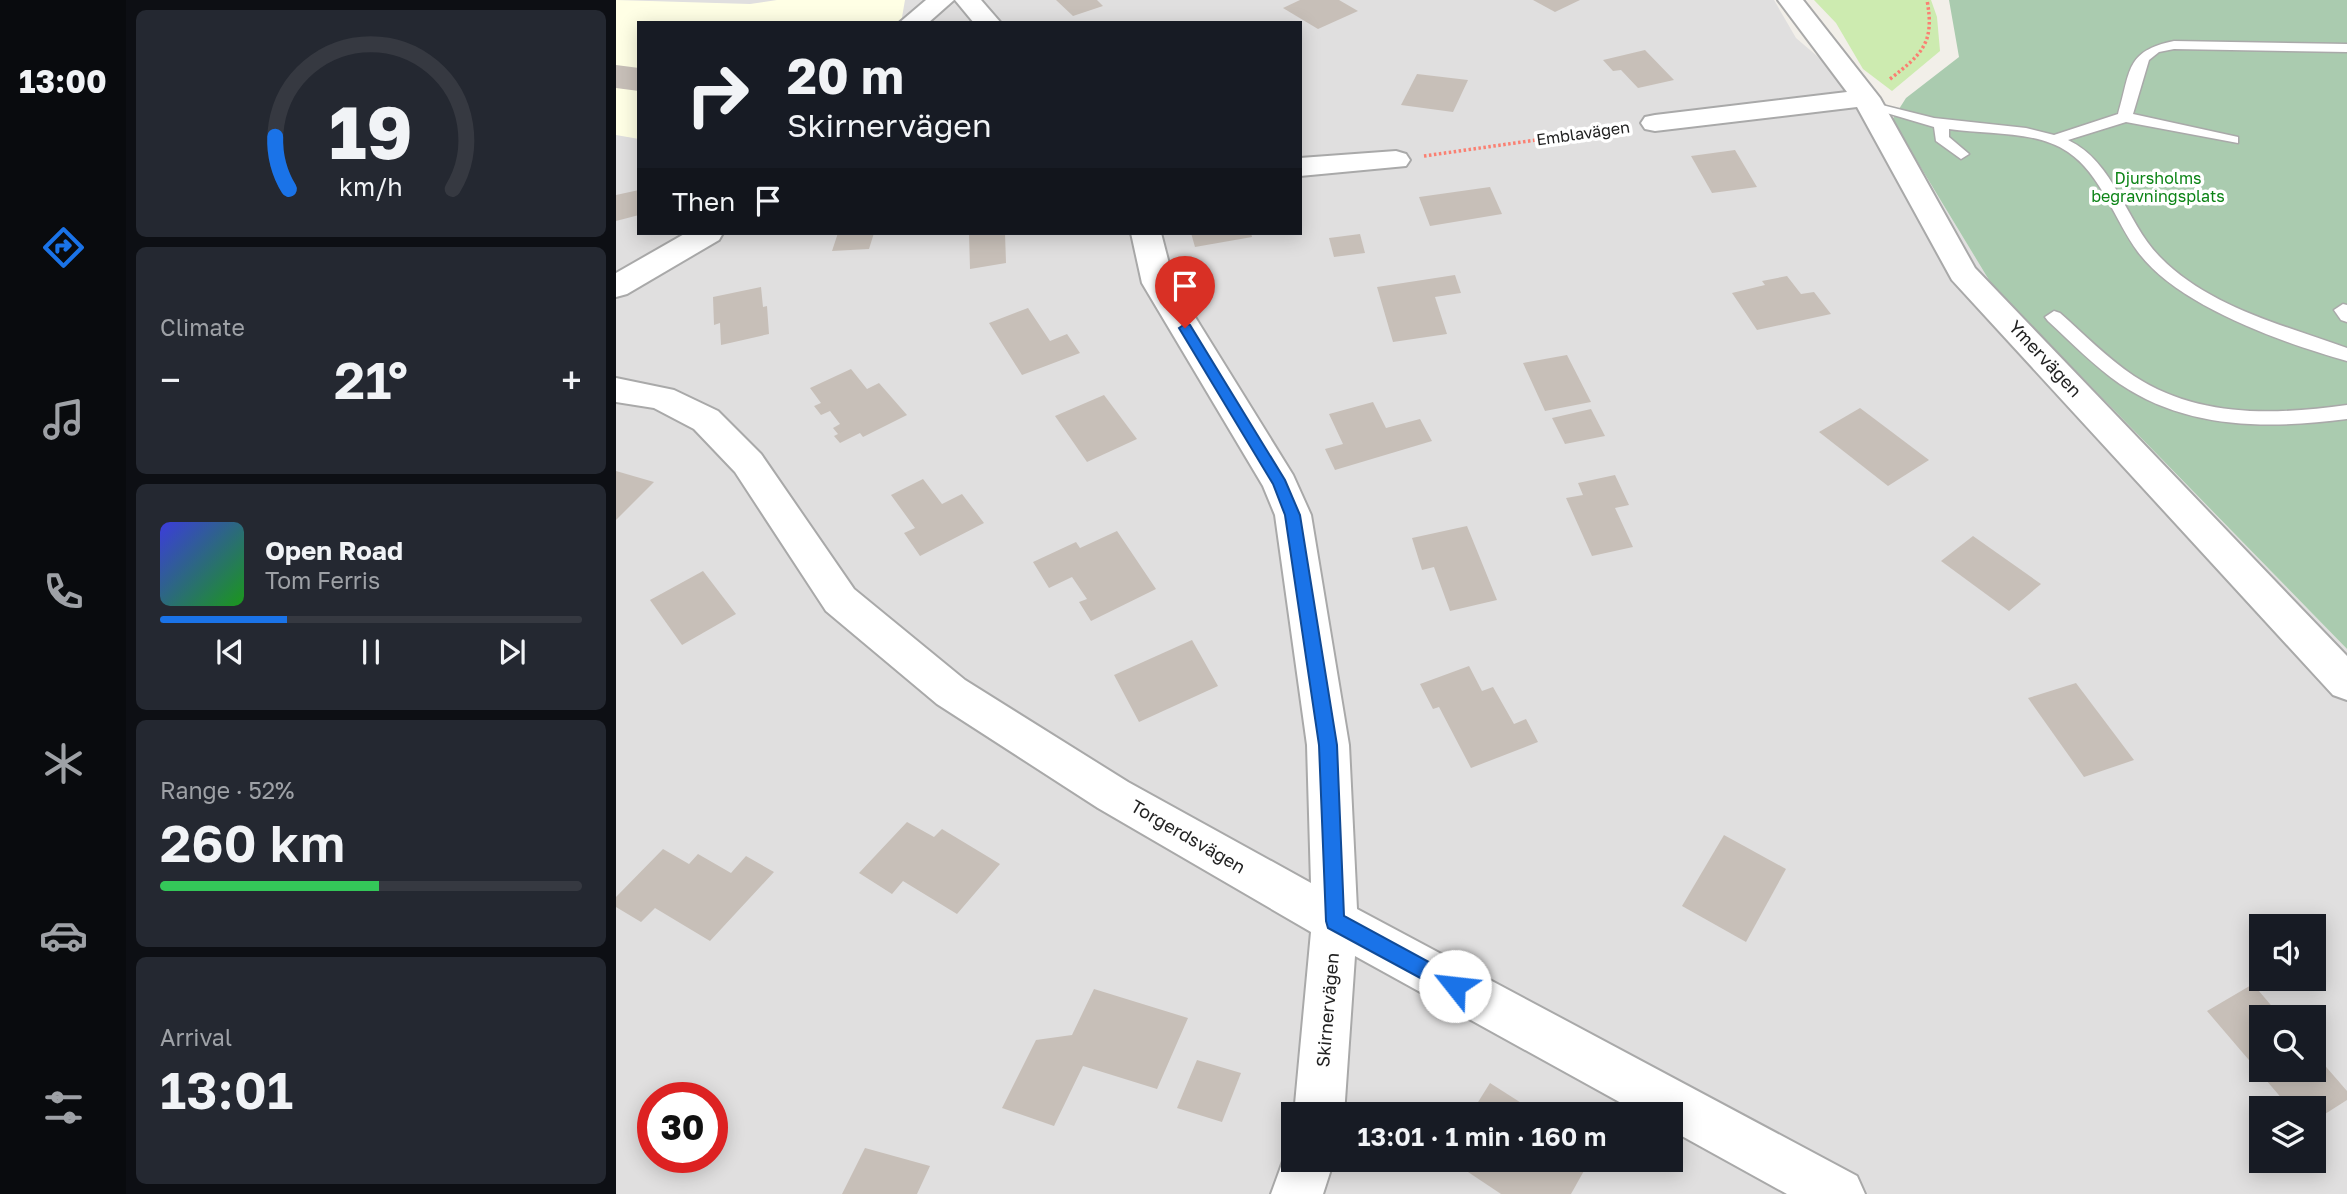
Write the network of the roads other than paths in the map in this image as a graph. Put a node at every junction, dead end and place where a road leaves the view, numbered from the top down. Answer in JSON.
{"nodes":[{"id":1,"x":942,"y":0,"type":"edge"},
{"id":2,"x":967,"y":0,"type":"edge"},
{"id":3,"x":1790,"y":0,"type":"edge"},
{"id":4,"x":915,"y":21,"type":"edge"},
{"id":5,"x":986,"y":21,"type":"edge"},
{"id":6,"x":2347,"y":48,"type":"edge"},
{"id":7,"x":1868,"y":102,"type":"junction"},
{"id":8,"x":2125,"y":117,"type":"junction"},
{"id":9,"x":1655,"y":122,"type":"road end"},
{"id":10,"x":1942,"y":124,"type":"junction"},
{"id":11,"x":2056,"y":139,"type":"junction"},
{"id":12,"x":2233,"y":140,"type":"dead end"},
{"id":13,"x":1961,"y":154,"type":"dead end"},
{"id":14,"x":1396,"y":160,"type":"road end"},
{"id":15,"x":1302,"y":167,"type":"edge"},
{"id":16,"x":705,"y":235,"type":"edge"},
{"id":17,"x":1146,"y":235,"type":"edge"},
{"id":18,"x":616,"y":286,"type":"edge"},
{"id":19,"x":2054,"y":317,"type":"dead end"},
{"id":20,"x":2347,"y":355,"type":"edge"},
{"id":21,"x":616,"y":390,"type":"edge"},
{"id":22,"x":2347,"y":412,"type":"edge"},
{"id":23,"x":2347,"y":683,"type":"edge"},
{"id":24,"x":1335,"y":921,"type":"junction"},
{"id":25,"x":1320,"y":1102,"type":"edge"},
{"id":26,"x":1304,"y":1172,"type":"edge"},
{"id":27,"x":1297,"y":1194,"type":"edge"},
{"id":28,"x":1839,"y":1194,"type":"edge"}],
"edges":[{"from":1,"to":4,"type":"street"},
{"from":2,"to":5,"type":"street"},
{"from":3,"to":7,"type":"street","name":"Ymervägen"},
{"from":6,"to":8,"type":"lane"},
{"from":7,"to":9,"type":"street","name":"Emblavägen"},
{"from":7,"to":10,"type":"lane"},
{"from":7,"to":23,"type":"street","name":"Ymervägen"},
{"from":8,"to":11,"type":"lane"},
{"from":8,"to":12,"type":"lane"},
{"from":10,"to":11,"type":"lane"},
{"from":10,"to":13,"type":"lane"},
{"from":11,"to":20,"type":"lane"},
{"from":14,"to":15,"type":"street"},
{"from":16,"to":18,"type":"street"},
{"from":17,"to":24,"type":"street","name":"Skirnervägen"},
{"from":19,"to":22,"type":"lane"},
{"from":21,"to":24,"type":"street","name":"Torgerdsvägen"},
{"from":24,"to":25,"type":"street","name":"Skirnervägen"},
{"from":24,"to":28,"type":"street","name":"Torgerdsvägen"},
{"from":26,"to":27,"type":"street"}]}
